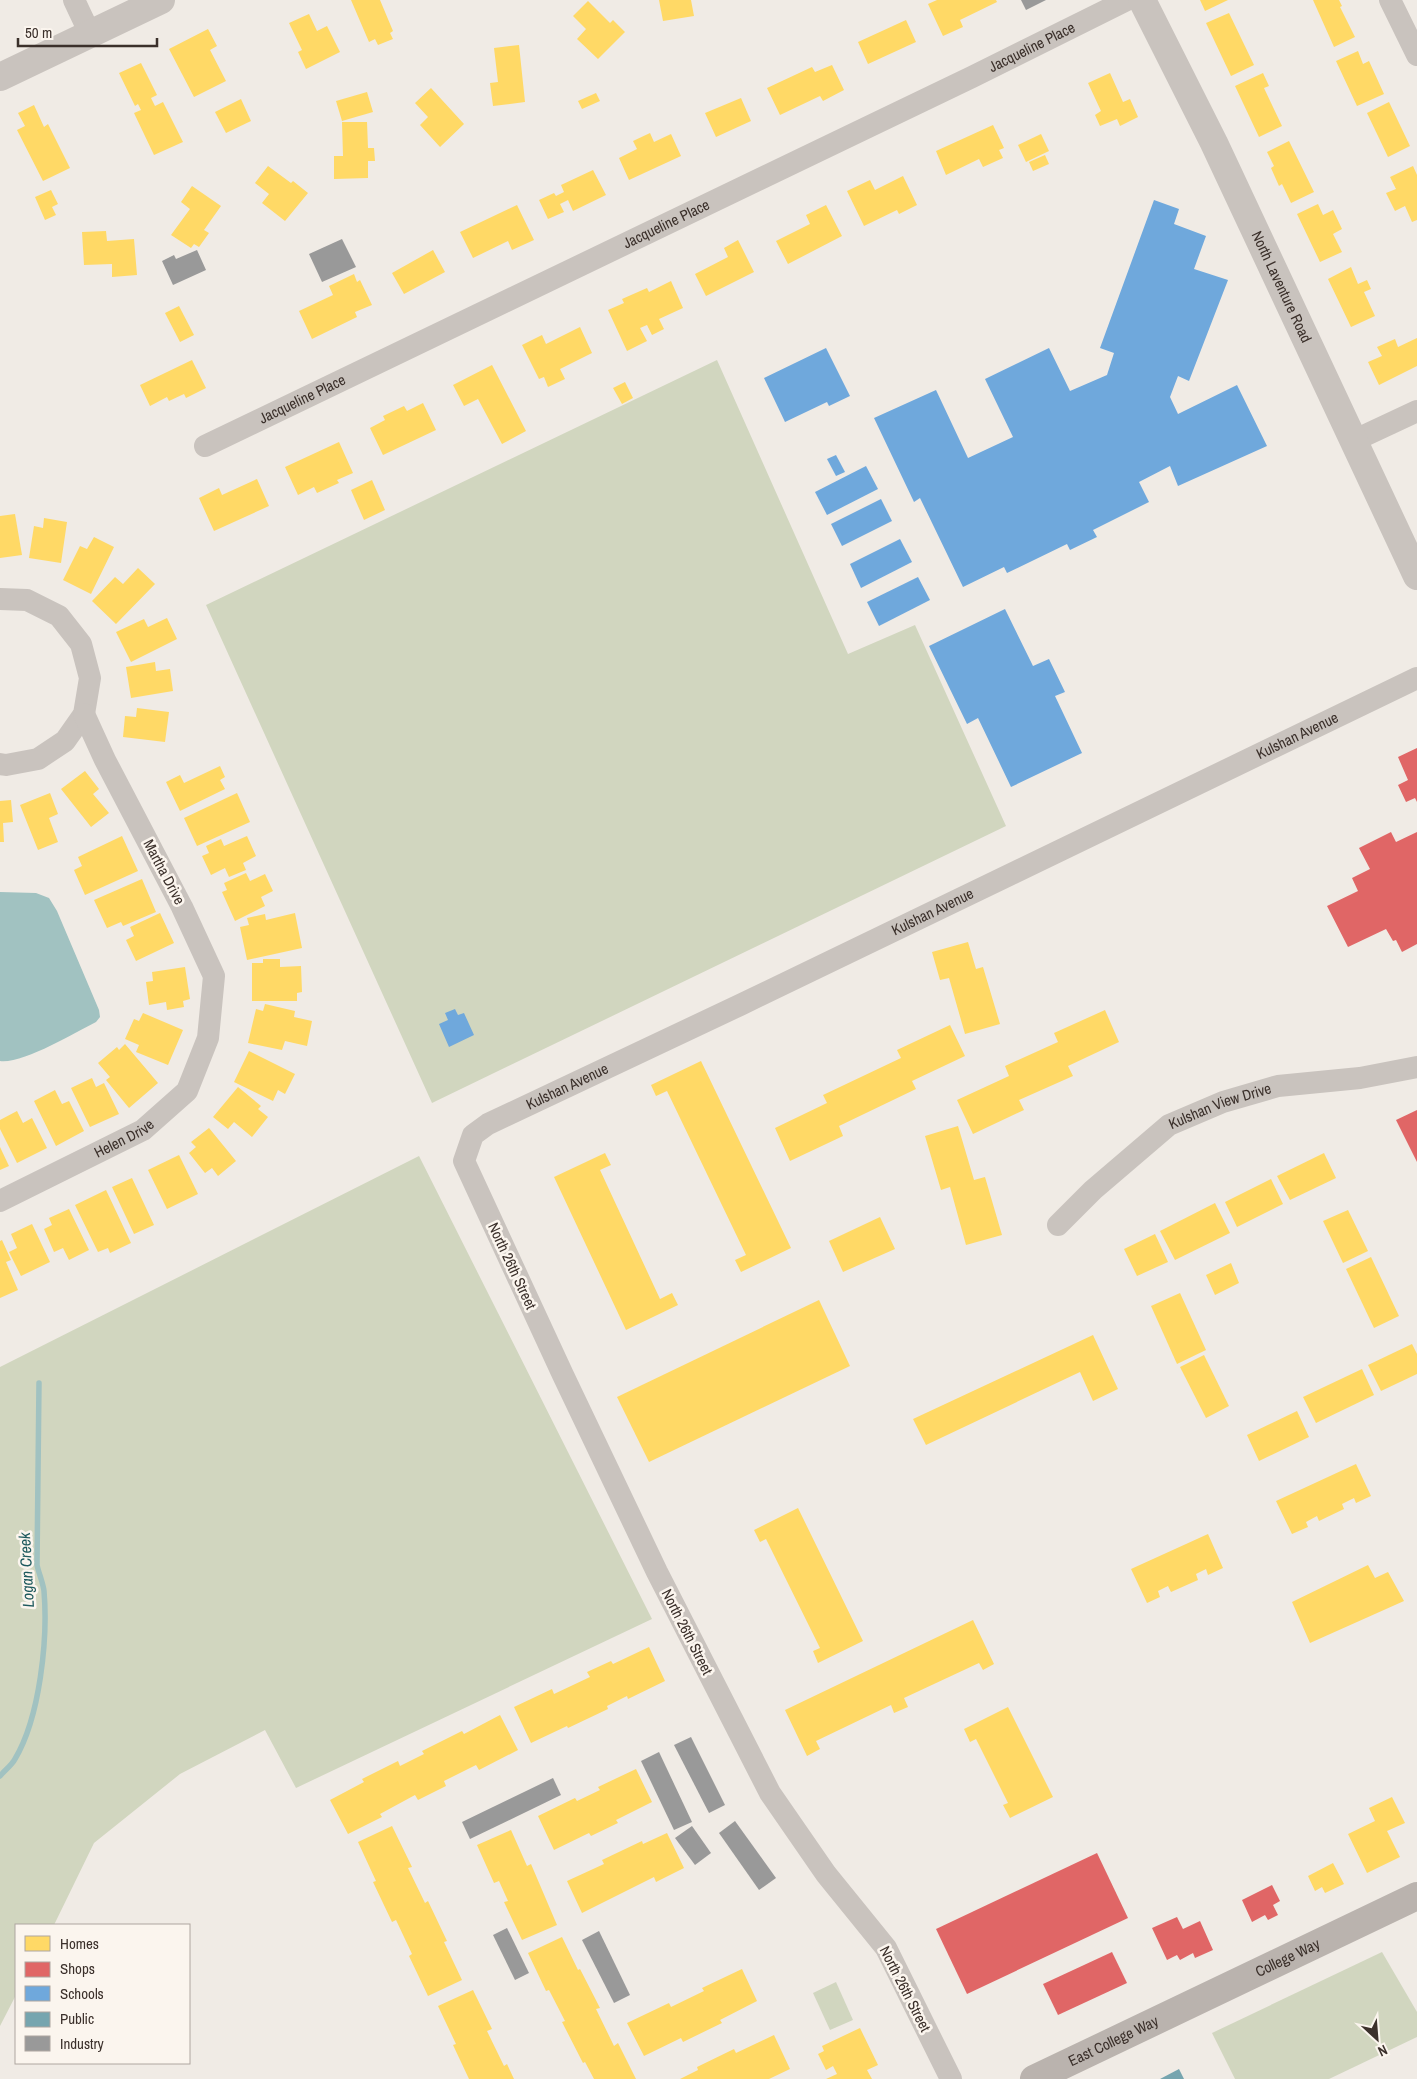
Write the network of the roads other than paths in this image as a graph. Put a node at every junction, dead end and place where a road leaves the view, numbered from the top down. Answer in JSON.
{"nodes":[{"id":1,"x":74,"y":0,"type":"edge"},
{"id":2,"x":161,"y":0,"type":"edge"},
{"id":3,"x":1127,"y":0,"type":"edge"},
{"id":4,"x":1142,"y":0,"type":"edge"},
{"id":5,"x":1390,"y":0,"type":"edge"},
{"id":6,"x":90,"y":34,"type":"junction"},
{"id":7,"x":1417,"y":55,"type":"edge"},
{"id":8,"x":0,"y":77,"type":"edge"},
{"id":9,"x":1417,"y":411,"type":"edge"},
{"id":10,"x":1353,"y":441,"type":"junction"},
{"id":11,"x":205,"y":446,"type":"dead end"},
{"id":12,"x":1417,"y":576,"type":"edge"},
{"id":13,"x":0,"y":599,"type":"edge"},
{"id":14,"x":1417,"y":678,"type":"edge"},
{"id":15,"x":84,"y":714,"type":"junction"},
{"id":16,"x":0,"y":764,"type":"edge"},
{"id":17,"x":208,"y":1038,"type":"joint"},
{"id":18,"x":1417,"y":1067,"type":"edge"},
{"id":19,"x":464,"y":1161,"type":"joint"},
{"id":20,"x":0,"y":1201,"type":"edge"},
{"id":21,"x":1058,"y":1225,"type":"dead end"},
{"id":22,"x":1417,"y":1896,"type":"edge"},
{"id":23,"x":1192,"y":2004,"type":"joint"},
{"id":24,"x":950,"y":2079,"type":"edge"},
{"id":25,"x":1034,"y":2079,"type":"edge"}],
"edges":[{"from":1,"to":6,"type":"street"},
{"from":2,"to":6,"type":"street"},
{"from":3,"to":11,"type":"street","name":"Jacqueline Place"},
{"from":4,"to":10,"type":"street","name":"North Laventure Road"},
{"from":5,"to":7,"type":"street"},
{"from":6,"to":8,"type":"street"},
{"from":9,"to":10,"type":"street"},
{"from":10,"to":12,"type":"street","name":"North Laventure Road"},
{"from":13,"to":15,"type":"street"},
{"from":14,"to":19,"type":"street","name":"Kulshan Avenue"},
{"from":15,"to":16,"type":"street"},
{"from":15,"to":17,"type":"street","name":"Martha Drive"},
{"from":17,"to":20,"type":"street","name":"Helen Drive"},
{"from":18,"to":21,"type":"street","name":"Kulshan View Drive"},
{"from":19,"to":24,"type":"street","name":"North 26th Street"},
{"from":22,"to":23,"type":"main road","name":"College Way"},
{"from":23,"to":25,"type":"main road","name":"East College Way"}]}
